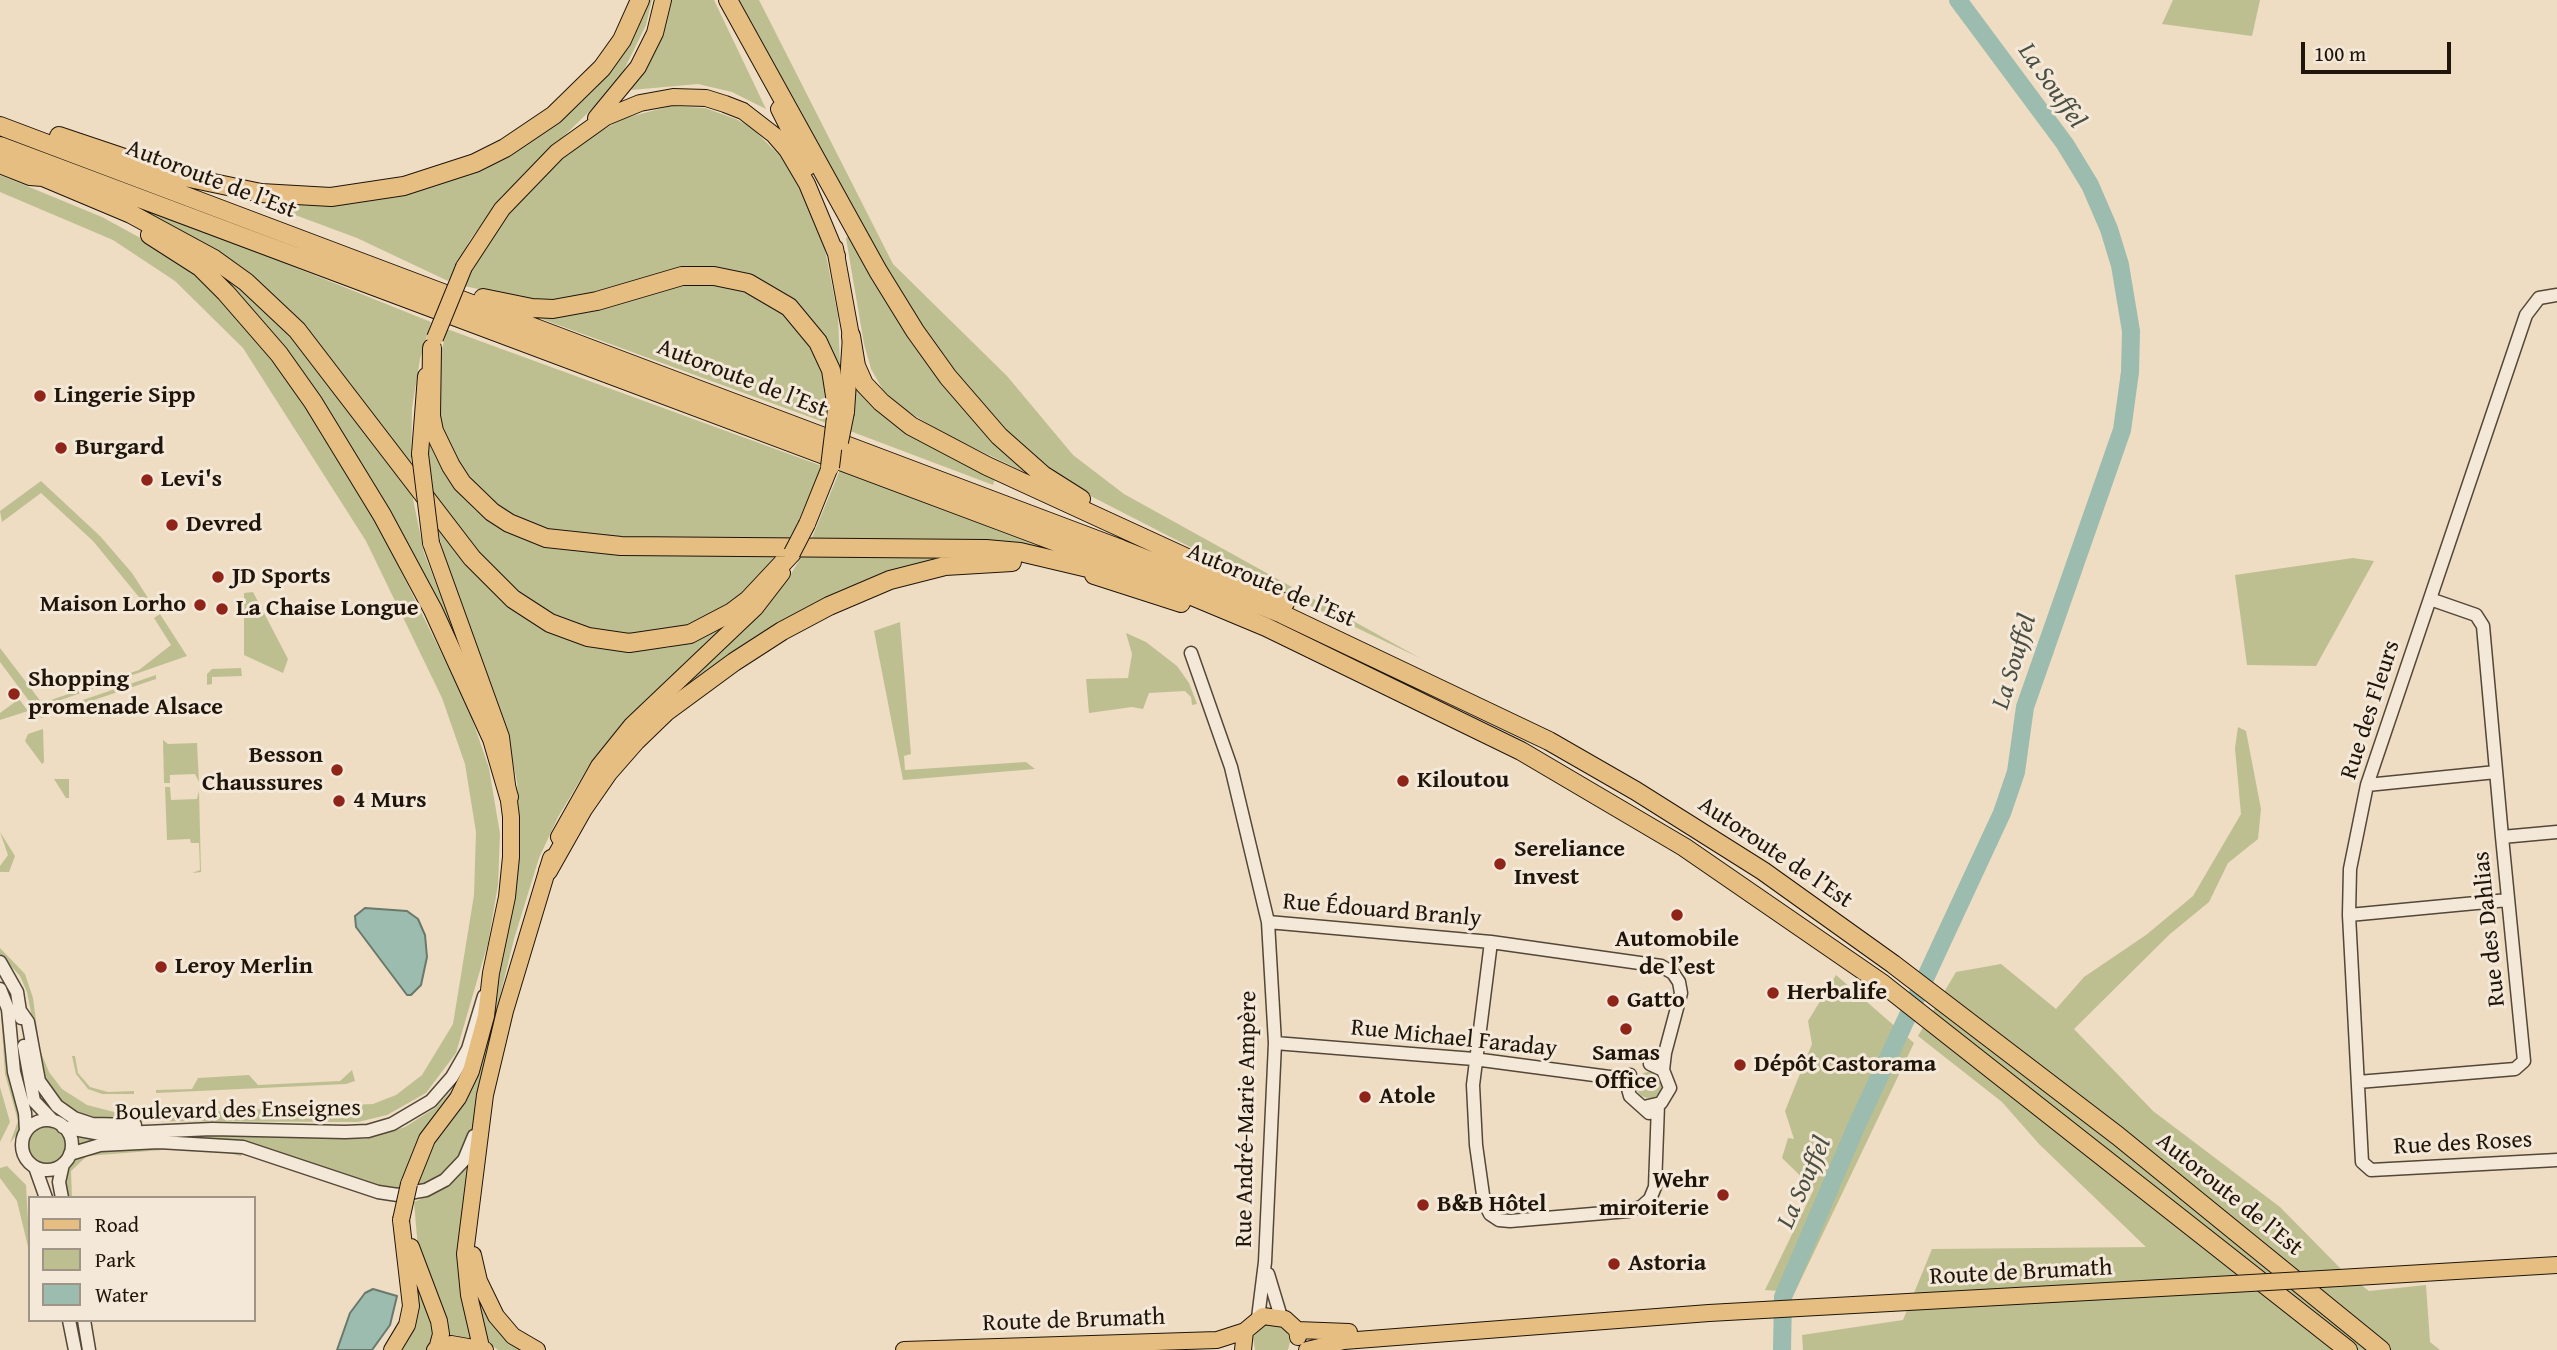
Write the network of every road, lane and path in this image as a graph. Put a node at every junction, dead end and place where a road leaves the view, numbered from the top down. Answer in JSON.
{"nodes":[{"id":1,"x":640,"y":0,"type":"edge"},
{"id":2,"x":663,"y":0,"type":"edge"},
{"id":3,"x":727,"y":0,"type":"edge"},
{"id":4,"x":0,"y":116,"type":"edge"},
{"id":5,"x":0,"y":127,"type":"edge"},
{"id":6,"x":574,"y":138,"type":"junction"},
{"id":7,"x":0,"y":146,"type":"edge"},
{"id":8,"x":0,"y":164,"type":"edge"},
{"id":9,"x":30,"y":176,"type":"junction"},
{"id":10,"x":837,"y":256,"type":"junction"},
{"id":11,"x":2557,"y":295,"type":"edge"},
{"id":12,"x":462,"y":300,"type":"junction"},
{"id":13,"x":852,"y":336,"type":"junction"},
{"id":14,"x":433,"y":343,"type":"junction"},
{"id":15,"x":841,"y":411,"type":"junction"},
{"id":16,"x":830,"y":467,"type":"joint"},
{"id":17,"x":1169,"y":550,"type":"junction"},
{"id":18,"x":792,"y":553,"type":"joint"},
{"id":19,"x":775,"y":577,"type":"junction"},
{"id":20,"x":2430,"y":599,"type":"junction"},
{"id":21,"x":1181,"y":603,"type":"junction"},
{"id":22,"x":1191,"y":653,"type":"dead end"},
{"id":23,"x":1334,"y":659,"type":"junction"},
{"id":24,"x":1549,"y":741,"type":"junction"},
{"id":25,"x":2496,"y":772,"type":"junction"},
{"id":26,"x":2367,"y":785,"type":"junction"},
{"id":27,"x":509,"y":797,"type":"junction"},
{"id":28,"x":2557,"y":832,"type":"edge"},
{"id":29,"x":2502,"y":837,"type":"junction"},
{"id":30,"x":548,"y":872,"type":"junction"},
{"id":31,"x":2508,"y":900,"type":"junction"},
{"id":32,"x":2349,"y":915,"type":"junction"},
{"id":33,"x":1268,"y":922,"type":"junction"},
{"id":34,"x":1491,"y":942,"type":"junction"},
{"id":35,"x":0,"y":962,"type":"edge"},
{"id":36,"x":491,"y":973,"type":"junction"},
{"id":37,"x":0,"y":989,"type":"edge"},
{"id":38,"x":21,"y":1012,"type":"junction"},
{"id":39,"x":1275,"y":1043,"type":"junction"},
{"id":40,"x":1665,"y":1053,"type":"junction"},
{"id":41,"x":1474,"y":1059,"type":"junction"},
{"id":42,"x":1650,"y":1065,"type":"junction"},
{"id":43,"x":1663,"y":1070,"type":"junction"},
{"id":44,"x":1625,"y":1079,"type":"junction"},
{"id":45,"x":2358,"y":1082,"type":"junction"},
{"id":46,"x":485,"y":1095,"type":"junction"},
{"id":47,"x":1658,"y":1105,"type":"junction"},
{"id":48,"x":1644,"y":1107,"type":"junction"},
{"id":49,"x":1657,"y":1122,"type":"junction"},
{"id":50,"x":58,"y":1124,"type":"junction"},
{"id":51,"x":188,"y":1129,"type":"junction"},
{"id":52,"x":26,"y":1131,"type":"junction"},
{"id":53,"x":478,"y":1154,"type":"junction"},
{"id":54,"x":67,"y":1159,"type":"junction"},
{"id":55,"x":2557,"y":1160,"type":"edge"},
{"id":56,"x":35,"y":1167,"type":"junction"},
{"id":57,"x":2371,"y":1170,"type":"joint"},
{"id":58,"x":45,"y":1196,"type":"edge"},
{"id":59,"x":62,"y":1196,"type":"edge"},
{"id":60,"x":404,"y":1220,"type":"junction"},
{"id":61,"x":1265,"y":1262,"type":"junction"},
{"id":62,"x":2557,"y":1265,"type":"edge"},
{"id":63,"x":1281,"y":1317,"type":"junction"},
{"id":64,"x":1258,"y":1318,"type":"junction"},
{"id":65,"x":69,"y":1322,"type":"edge"},
{"id":66,"x":84,"y":1322,"type":"edge"},
{"id":67,"x":1297,"y":1330,"type":"junction"},
{"id":68,"x":1245,"y":1331,"type":"junction"},
{"id":69,"x":1488,"y":1331,"type":"junction"},
{"id":70,"x":436,"y":1349,"type":"edge"},
{"id":71,"x":483,"y":1349,"type":"edge"},
{"id":72,"x":75,"y":1350,"type":"edge"},
{"id":73,"x":89,"y":1350,"type":"edge"},
{"id":74,"x":392,"y":1350,"type":"edge"},
{"id":75,"x":537,"y":1350,"type":"edge"},
{"id":76,"x":904,"y":1350,"type":"edge"},
{"id":77,"x":1243,"y":1350,"type":"edge"},
{"id":78,"x":1298,"y":1350,"type":"edge"},
{"id":79,"x":1307,"y":1350,"type":"edge"},
{"id":80,"x":2348,"y":1350,"type":"edge"},
{"id":81,"x":2381,"y":1350,"type":"edge"}],
"edges":[{"from":1,"to":4,"type":"highway"},
{"from":2,"to":6,"type":"main road"},
{"from":3,"to":10,"type":"main road"},
{"from":3,"to":17,"type":"highway"},
{"from":5,"to":12,"type":"highway","name":"Autoroute de l’Est"},
{"from":6,"to":10,"type":"main road"},
{"from":6,"to":14,"type":"main road","bridge":true},
{"from":7,"to":23,"type":"highway","name":"Autoroute de l’Est"},
{"from":8,"to":9,"type":"highway"},
{"from":9,"to":19,"type":"highway"},
{"from":9,"to":27,"type":"highway"},
{"from":10,"to":13,"type":"main road"},
{"from":11,"to":20,"type":"street","name":"Rue des Fleurs"},
{"from":12,"to":15,"type":"highway"},
{"from":12,"to":24,"type":"highway","name":"Autoroute de l’Est"},
{"from":13,"to":15,"type":"main road"},
{"from":13,"to":17,"type":"highway"},
{"from":14,"to":21,"type":"highway"},
{"from":14,"to":27,"type":"main road","bridge":true},
{"from":15,"to":16,"type":"highway","bridge":true},
{"from":16,"to":18,"type":"main road","bridge":true},
{"from":17,"to":24,"type":"highway"},
{"from":18,"to":19,"type":"highway"},
{"from":19,"to":30,"type":"main road"},
{"from":20,"to":25,"type":"street"},
{"from":20,"to":26,"type":"street","name":"Rue des Fleurs"},
{"from":21,"to":23,"type":"highway"},
{"from":21,"to":30,"type":"highway"},
{"from":22,"to":33,"type":"street","name":"Rue André-Marie Ampère"},
{"from":23,"to":80,"type":"highway","name":"Autoroute de l’Est"},
{"from":24,"to":81,"type":"highway","name":"Autoroute de l’Est"},
{"from":25,"to":26,"type":"street"},
{"from":25,"to":29,"type":"street"},
{"from":26,"to":32,"type":"street","name":"Rue des Fleurs"},
{"from":27,"to":36,"type":"main road"},
{"from":28,"to":29,"type":"street","name":"Rue des Dahlias"},
{"from":29,"to":31,"type":"street","name":"Rue des Dahlias"},
{"from":30,"to":46,"type":"main road"},
{"from":31,"to":32,"type":"street"},
{"from":31,"to":45,"type":"street","name":"Rue des Dahlias"},
{"from":32,"to":45,"type":"street","name":"Rue des Fleurs"},
{"from":33,"to":34,"type":"street","name":"Rue Édouard Branly"},
{"from":33,"to":39,"type":"street","name":"Rue André-Marie Ampère"},
{"from":34,"to":40,"type":"street","name":"Rue Édouard Branly"},
{"from":34,"to":41,"type":"street"},
{"from":35,"to":38,"type":"street"},
{"from":36,"to":51,"type":"street","name":"Boulevard des Enseignes"},
{"from":36,"to":60,"type":"main road","bridge":true},
{"from":37,"to":52,"type":"street"},
{"from":38,"to":50,"type":"street"},
{"from":38,"to":51,"type":"street"},
{"from":39,"to":41,"type":"street","name":"Rue Michael Faraday"},
{"from":39,"to":61,"type":"street","name":"Rue André-Marie Ampère"},
{"from":40,"to":42,"type":"street"},
{"from":40,"to":43,"type":"street"},
{"from":41,"to":44,"type":"street","name":"Rue Michael Faraday"},
{"from":41,"to":49,"type":"street"},
{"from":42,"to":43,"type":"street"},
{"from":42,"to":44,"type":"street"},
{"from":43,"to":47,"type":"street"},
{"from":44,"to":48,"type":"street"},
{"from":45,"to":57,"type":"street","name":"Rue des Fleurs"},
{"from":46,"to":53,"type":"main road"},
{"from":46,"to":54,"type":"street","name":"Boulevard des Enseignes"},
{"from":47,"to":48,"type":"street"},
{"from":47,"to":49,"type":"street"},
{"from":48,"to":49,"type":"street"},
{"from":50,"to":51,"type":"street","name":"Boulevard des Enseignes"},
{"from":50,"to":52,"type":"street"},
{"from":50,"to":54,"type":"street"},
{"from":52,"to":56,"type":"street"},
{"from":53,"to":71,"type":"main road"},
{"from":53,"to":75,"type":"main road"},
{"from":54,"to":56,"type":"street"},
{"from":54,"to":59,"type":"street"},
{"from":55,"to":57,"type":"street","name":"Rue des Roses"},
{"from":56,"to":58,"type":"street"},
{"from":60,"to":70,"type":"main road"},
{"from":60,"to":74,"type":"main road"},
{"from":61,"to":63,"type":"street","name":"Rue André-Marie Ampère"},
{"from":61,"to":64,"type":"street","name":"Rue André-Marie Ampère"},
{"from":62,"to":69,"type":"main road","name":"Route de Brumath","bridge":true},
{"from":63,"to":64,"type":"main road"},
{"from":63,"to":67,"type":"main road"},
{"from":64,"to":68,"type":"main road"},
{"from":65,"to":72,"type":"street"},
{"from":66,"to":73,"type":"street"},
{"from":67,"to":69,"type":"main road","name":"Route de Brumath"},
{"from":67,"to":78,"type":"main road"},
{"from":68,"to":76,"type":"main road","name":"Route de Brumath"},
{"from":68,"to":77,"type":"main road"},
{"from":69,"to":79,"type":"main road","name":"Route de Brumath"},
{"from":70,"to":71,"type":"main road"}]}
